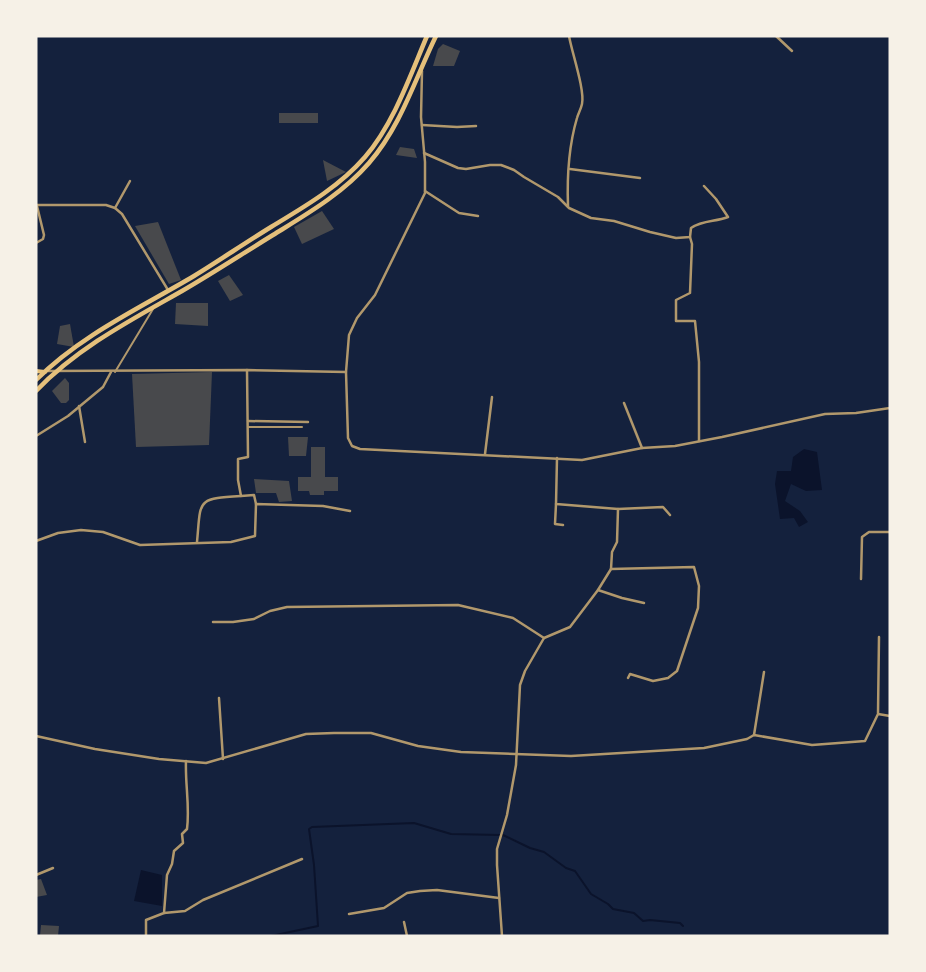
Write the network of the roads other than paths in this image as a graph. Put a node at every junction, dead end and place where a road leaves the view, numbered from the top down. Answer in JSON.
{"nodes":[{"id":1,"x":436,"y":36,"type":"edge"},
{"id":2,"x":569,"y":36,"type":"edge"},
{"id":3,"x":776,"y":36,"type":"edge"},
{"id":4,"x":425,"y":38,"type":"edge"},
{"id":5,"x":792,"y":51,"type":"dead end"},
{"id":6,"x":422,"y":70,"type":"junction"},
{"id":7,"x":422,"y":125,"type":"junction"},
{"id":8,"x":476,"y":126,"type":"dead end"},
{"id":9,"x":424,"y":154,"type":"junction"},
{"id":10,"x":569,"y":169,"type":"junction"},
{"id":11,"x":640,"y":178,"type":"dead end"},
{"id":12,"x":130,"y":181,"type":"dead end"},
{"id":13,"x":704,"y":186,"type":"dead end"},
{"id":14,"x":424,"y":191,"type":"junction"},
{"id":15,"x":36,"y":205,"type":"edge"},
{"id":16,"x":115,"y":208,"type":"junction"},
{"id":17,"x":568,"y":208,"type":"junction"},
{"id":18,"x":478,"y":216,"type":"dead end"},
{"id":19,"x":690,"y":237,"type":"junction"},
{"id":20,"x":36,"y":243,"type":"edge"},
{"id":21,"x":168,"y":290,"type":"junction"},
{"id":22,"x":154,"y":307,"type":"junction"},
{"id":23,"x":59,"y":370,"type":"junction"},
{"id":24,"x":247,"y":370,"type":"junction"},
{"id":25,"x":36,"y":371,"type":"edge"},
{"id":26,"x":45,"y":372,"type":"junction"},
{"id":27,"x":113,"y":372,"type":"junction"},
{"id":28,"x":346,"y":372,"type":"junction"},
{"id":29,"x":36,"y":380,"type":"edge"},
{"id":30,"x":36,"y":392,"type":"edge"},
{"id":31,"x":492,"y":397,"type":"dead end"},
{"id":32,"x":624,"y":403,"type":"dead end"},
{"id":33,"x":80,"y":406,"type":"junction"},
{"id":34,"x":890,"y":408,"type":"edge"},
{"id":35,"x":248,"y":421,"type":"junction"},
{"id":36,"x":308,"y":422,"type":"dead end"},
{"id":37,"x":248,"y":427,"type":"junction"},
{"id":38,"x":302,"y":427,"type":"dead end"},
{"id":39,"x":36,"y":436,"type":"edge"},
{"id":40,"x":699,"y":441,"type":"junction"},
{"id":41,"x":85,"y":442,"type":"dead end"},
{"id":42,"x":642,"y":448,"type":"junction"},
{"id":43,"x":485,"y":454,"type":"junction"},
{"id":44,"x":557,"y":458,"type":"junction"},
{"id":45,"x":241,"y":496,"type":"junction"},
{"id":46,"x":256,"y":504,"type":"junction"},
{"id":47,"x":556,"y":504,"type":"junction"},
{"id":48,"x":618,"y":509,"type":"junction"},
{"id":49,"x":350,"y":511,"type":"dead end"},
{"id":50,"x":670,"y":515,"type":"dead end"},
{"id":51,"x":563,"y":524,"type":"dead end"},
{"id":52,"x":890,"y":532,"type":"edge"},
{"id":53,"x":36,"y":541,"type":"edge"},
{"id":54,"x":197,"y":542,"type":"junction"},
{"id":55,"x":611,"y":569,"type":"junction"},
{"id":56,"x":861,"y":579,"type":"dead end"},
{"id":57,"x":598,"y":590,"type":"junction"},
{"id":58,"x":644,"y":602,"type":"dead end"},
{"id":59,"x":213,"y":622,"type":"dead end"},
{"id":60,"x":879,"y":637,"type":"dead end"},
{"id":61,"x":544,"y":638,"type":"junction"},
{"id":62,"x":764,"y":672,"type":"dead end"},
{"id":63,"x":628,"y":678,"type":"dead end"},
{"id":64,"x":219,"y":698,"type":"dead end"},
{"id":65,"x":878,"y":714,"type":"junction"},
{"id":66,"x":890,"y":716,"type":"edge"},
{"id":67,"x":754,"y":735,"type":"junction"},
{"id":68,"x":36,"y":736,"type":"edge"},
{"id":69,"x":516,"y":753,"type":"junction"},
{"id":70,"x":223,"y":759,"type":"junction"},
{"id":71,"x":186,"y":761,"type":"junction"},
{"id":72,"x":302,"y":859,"type":"dead end"},
{"id":73,"x":52,"y":868,"type":"dead end"},
{"id":74,"x":36,"y":875,"type":"edge"},
{"id":75,"x":499,"y":898,"type":"junction"},
{"id":76,"x":164,"y":913,"type":"junction"},
{"id":77,"x":350,"y":914,"type":"dead end"},
{"id":78,"x":404,"y":922,"type":"dead end"},
{"id":79,"x":146,"y":936,"type":"edge"},
{"id":80,"x":407,"y":936,"type":"edge"},
{"id":81,"x":502,"y":936,"type":"edge"}],
"edges":[{"from":1,"to":6,"type":"highway"},
{"from":2,"to":10,"type":"street"},
{"from":3,"to":5,"type":"street"},
{"from":4,"to":21,"type":"highway"},
{"from":6,"to":7,"type":"street"},
{"from":6,"to":22,"type":"highway"},
{"from":7,"to":8,"type":"street"},
{"from":7,"to":9,"type":"street"},
{"from":9,"to":14,"type":"street"},
{"from":9,"to":17,"type":"street"},
{"from":10,"to":11,"type":"street"},
{"from":10,"to":17,"type":"street"},
{"from":12,"to":16,"type":"street"},
{"from":13,"to":19,"type":"street"},
{"from":14,"to":18,"type":"street"},
{"from":14,"to":28,"type":"street"},
{"from":15,"to":16,"type":"street"},
{"from":15,"to":20,"type":"street"},
{"from":16,"to":21,"type":"street"},
{"from":17,"to":19,"type":"street"},
{"from":19,"to":40,"type":"street"},
{"from":21,"to":26,"type":"highway"},
{"from":22,"to":23,"type":"highway"},
{"from":22,"to":27,"type":"street"},
{"from":23,"to":26,"type":"street"},
{"from":23,"to":27,"type":"street"},
{"from":23,"to":30,"type":"highway"},
{"from":24,"to":27,"type":"street"},
{"from":24,"to":28,"type":"street"},
{"from":24,"to":35,"type":"street"},
{"from":25,"to":26,"type":"main road"},
{"from":26,"to":29,"type":"highway"},
{"from":27,"to":33,"type":"street"},
{"from":28,"to":43,"type":"street"},
{"from":31,"to":43,"type":"street"},
{"from":32,"to":42,"type":"street"},
{"from":33,"to":39,"type":"street"},
{"from":33,"to":41,"type":"street"},
{"from":34,"to":40,"type":"street"},
{"from":35,"to":36,"type":"street"},
{"from":35,"to":37,"type":"street"},
{"from":37,"to":38,"type":"street"},
{"from":37,"to":45,"type":"street"},
{"from":40,"to":42,"type":"street"},
{"from":42,"to":44,"type":"street"},
{"from":43,"to":44,"type":"street"},
{"from":44,"to":47,"type":"street"},
{"from":45,"to":46,"type":"street"},
{"from":45,"to":54,"type":"street"},
{"from":46,"to":49,"type":"street"},
{"from":46,"to":54,"type":"street"},
{"from":47,"to":48,"type":"street"},
{"from":47,"to":51,"type":"street"},
{"from":48,"to":50,"type":"street"},
{"from":48,"to":55,"type":"street"},
{"from":52,"to":56,"type":"street"},
{"from":53,"to":54,"type":"street"},
{"from":55,"to":57,"type":"street"},
{"from":55,"to":63,"type":"street"},
{"from":57,"to":58,"type":"street"},
{"from":57,"to":61,"type":"street"},
{"from":59,"to":61,"type":"street"},
{"from":60,"to":65,"type":"street"},
{"from":61,"to":69,"type":"street"},
{"from":62,"to":67,"type":"street"},
{"from":64,"to":70,"type":"street"},
{"from":65,"to":66,"type":"street"},
{"from":65,"to":67,"type":"street"},
{"from":67,"to":69,"type":"street"},
{"from":68,"to":71,"type":"street"},
{"from":69,"to":70,"type":"street"},
{"from":69,"to":75,"type":"street"},
{"from":70,"to":71,"type":"street"},
{"from":71,"to":76,"type":"street"},
{"from":72,"to":76,"type":"street"},
{"from":73,"to":74,"type":"street"},
{"from":75,"to":77,"type":"street"},
{"from":75,"to":81,"type":"street"},
{"from":76,"to":79,"type":"street"},
{"from":78,"to":80,"type":"street"}]}
